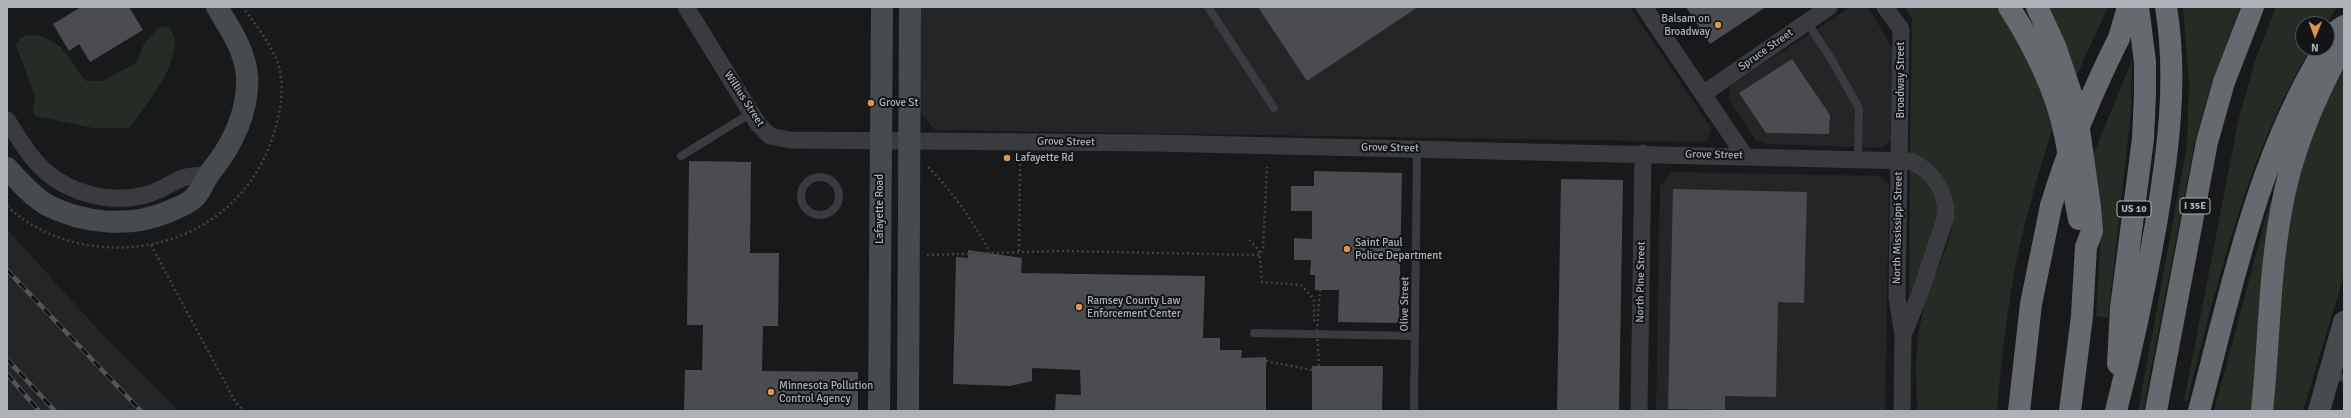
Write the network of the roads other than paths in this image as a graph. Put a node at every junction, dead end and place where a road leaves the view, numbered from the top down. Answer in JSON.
{"nodes":[{"id":1,"x":217,"y":7,"type":"edge"},
{"id":2,"x":686,"y":7,"type":"edge"},
{"id":3,"x":882,"y":7,"type":"edge"},
{"id":4,"x":910,"y":7,"type":"edge"},
{"id":5,"x":1208,"y":7,"type":"edge"},
{"id":6,"x":1644,"y":7,"type":"edge"},
{"id":7,"x":1829,"y":7,"type":"edge"},
{"id":8,"x":1885,"y":7,"type":"edge"},
{"id":9,"x":2009,"y":7,"type":"edge"},
{"id":10,"x":2037,"y":7,"type":"edge"},
{"id":11,"x":2128,"y":7,"type":"edge"},
{"id":12,"x":2138,"y":7,"type":"edge"},
{"id":13,"x":2166,"y":7,"type":"edge"},
{"id":14,"x":2253,"y":7,"type":"edge"},
{"id":15,"x":1807,"y":22,"type":"junction"},
{"id":16,"x":2344,"y":26,"type":"edge"},
{"id":17,"x":2335,"y":33,"type":"edge"},
{"id":18,"x":2119,"y":38,"type":"junction"},
{"id":19,"x":2344,"y":44,"type":"edge"},
{"id":20,"x":2321,"y":56,"type":"edge"},
{"id":21,"x":1703,"y":94,"type":"junction"},
{"id":22,"x":1274,"y":108,"type":"dead end"},
{"id":23,"x":751,"y":113,"type":"junction"},
{"id":24,"x":7,"y":120,"type":"edge"},
{"id":25,"x":881,"y":140,"type":"junction"},
{"id":26,"x":909,"y":140,"type":"junction"},
{"id":27,"x":1417,"y":149,"type":"junction"},
{"id":28,"x":1643,"y":153,"type":"junction"},
{"id":29,"x":681,"y":156,"type":"dead end"},
{"id":30,"x":1745,"y":156,"type":"junction"},
{"id":31,"x":1858,"y":158,"type":"junction"},
{"id":32,"x":1900,"y":159,"type":"junction"},
{"id":33,"x":7,"y":168,"type":"edge"},
{"id":34,"x":208,"y":175,"type":"junction"},
{"id":35,"x":821,"y":216,"type":"joint"},
{"id":36,"x":2086,"y":247,"type":"junction"},
{"id":37,"x":2344,"y":322,"type":"edge"},
{"id":38,"x":1254,"y":333,"type":"dead end"},
{"id":39,"x":1903,"y":335,"type":"junction"},
{"id":40,"x":1415,"y":336,"type":"junction"},
{"id":41,"x":2338,"y":367,"type":"edge"},
{"id":42,"x":879,"y":411,"type":"edge"},
{"id":43,"x":908,"y":411,"type":"edge"},
{"id":44,"x":1414,"y":411,"type":"edge"},
{"id":45,"x":1639,"y":411,"type":"edge"},
{"id":46,"x":1902,"y":411,"type":"edge"},
{"id":47,"x":2019,"y":411,"type":"edge"},
{"id":48,"x":2070,"y":411,"type":"edge"},
{"id":49,"x":2116,"y":411,"type":"edge"},
{"id":50,"x":2156,"y":411,"type":"edge"},
{"id":51,"x":2199,"y":411,"type":"edge"},
{"id":52,"x":2262,"y":411,"type":"edge"},
{"id":53,"x":2319,"y":411,"type":"edge"}],
"edges":[{"from":1,"to":34,"type":"main road"},
{"from":2,"to":23,"type":"street","name":"Willius Street"},
{"from":3,"to":25,"type":"main road","name":"Lafayette Road"},
{"from":4,"to":26,"type":"main road"},
{"from":5,"to":22,"type":"lane"},
{"from":6,"to":21,"type":"street"},
{"from":7,"to":15,"type":"street","name":"Spruce Street"},
{"from":8,"to":32,"type":"street","name":"Broadway Street"},
{"from":9,"to":36,"type":"highway"},
{"from":10,"to":36,"type":"highway"},
{"from":11,"to":18,"type":"highway"},
{"from":12,"to":18,"type":"highway"},
{"from":12,"to":49,"type":"highway","number":"US 10"},
{"from":13,"to":49,"type":"highway"},
{"from":14,"to":50,"type":"highway","number":"I 35E"},
{"from":15,"to":21,"type":"street","name":"Spruce Street"},
{"from":15,"to":31,"type":"lane"},
{"from":16,"to":17,"type":"highway"},
{"from":18,"to":47,"type":"highway","bridge":true},
{"from":19,"to":52,"type":"highway"},
{"from":20,"to":51,"type":"highway"},
{"from":21,"to":30,"type":"street"},
{"from":23,"to":25,"type":"street","name":"Willius Street"},
{"from":23,"to":29,"type":"lane"},
{"from":24,"to":34,"type":"street"},
{"from":25,"to":26,"type":"street","name":"Grove Street"},
{"from":25,"to":42,"type":"main road","name":"Lafayette Road"},
{"from":26,"to":27,"type":"street","name":"Grove Street"},
{"from":26,"to":43,"type":"main road"},
{"from":27,"to":28,"type":"street","name":"Grove Street"},
{"from":27,"to":40,"type":"lane","name":"Olive Street"},
{"from":28,"to":30,"type":"street","name":"Grove Street"},
{"from":28,"to":45,"type":"street","name":"North Pine Street"},
{"from":30,"to":31,"type":"street","name":"Grove Street"},
{"from":31,"to":32,"type":"street","name":"Grove Street"},
{"from":32,"to":39,"type":"street","name":"North Mississippi Street"},
{"from":32,"to":39,"type":"street","name":"North Mississippi Street"},
{"from":33,"to":34,"type":"main road"},
{"from":35,"to":35,"type":"lane"},
{"from":36,"to":48,"type":"highway"},
{"from":37,"to":41,"type":"main road"},
{"from":38,"to":40,"type":"lane"},
{"from":39,"to":46,"type":"street","name":"North Mississippi Street"},
{"from":40,"to":44,"type":"lane","name":"Olive Street"},
{"from":41,"to":53,"type":"main road"}]}
